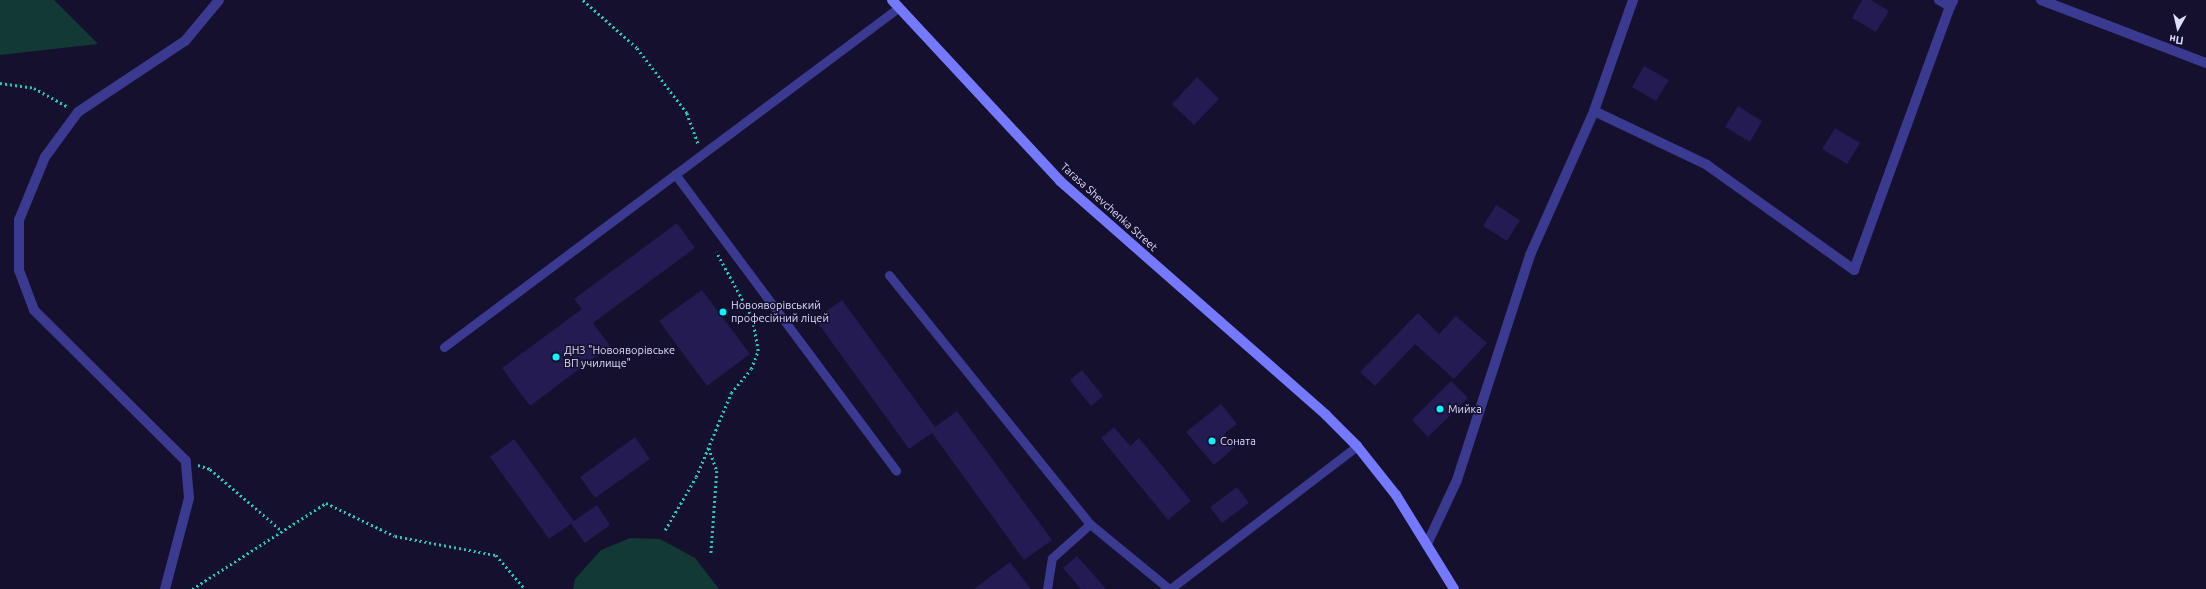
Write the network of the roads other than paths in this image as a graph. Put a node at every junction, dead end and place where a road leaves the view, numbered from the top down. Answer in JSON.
{"nodes":[{"id":1,"x":219,"y":0,"type":"edge"},
{"id":2,"x":1633,"y":0,"type":"edge"},
{"id":3,"x":1939,"y":0,"type":"edge"},
{"id":4,"x":2041,"y":0,"type":"edge"},
{"id":5,"x":1952,"y":3,"type":"edge"},
{"id":6,"x":895,"y":4,"type":"edge"},
{"id":7,"x":2206,"y":63,"type":"edge"},
{"id":8,"x":1594,"y":111,"type":"junction"},
{"id":9,"x":676,"y":174,"type":"junction"},
{"id":10,"x":889,"y":275,"type":"dead end"},
{"id":11,"x":444,"y":347,"type":"dead end"},
{"id":12,"x":1356,"y":446,"type":"junction"},
{"id":13,"x":896,"y":471,"type":"dead end"},
{"id":14,"x":1090,"y":524,"type":"junction"},
{"id":15,"x":1428,"y":542,"type":"junction"},
{"id":16,"x":165,"y":589,"type":"edge"},
{"id":17,"x":1047,"y":589,"type":"edge"},
{"id":18,"x":1169,"y":589,"type":"edge"},
{"id":19,"x":1454,"y":589,"type":"edge"}],
"edges":[{"from":1,"to":16,"type":"street"},
{"from":2,"to":8,"type":"street"},
{"from":3,"to":5,"type":"street"},
{"from":4,"to":7,"type":"street"},
{"from":5,"to":8,"type":"street"},
{"from":6,"to":9,"type":"lane"},
{"from":6,"to":12,"type":"street","name":"Tarasa Shevchenka Street"},
{"from":8,"to":15,"type":"street"},
{"from":9,"to":11,"type":"lane"},
{"from":9,"to":13,"type":"lane"},
{"from":10,"to":14,"type":"lane"},
{"from":12,"to":15,"type":"street","name":"Tarasa Shevchenka Street"},
{"from":12,"to":18,"type":"lane"},
{"from":14,"to":17,"type":"lane"},
{"from":14,"to":18,"type":"lane"},
{"from":15,"to":19,"type":"street","name":"Tarasa Shevchenka Street"}]}
